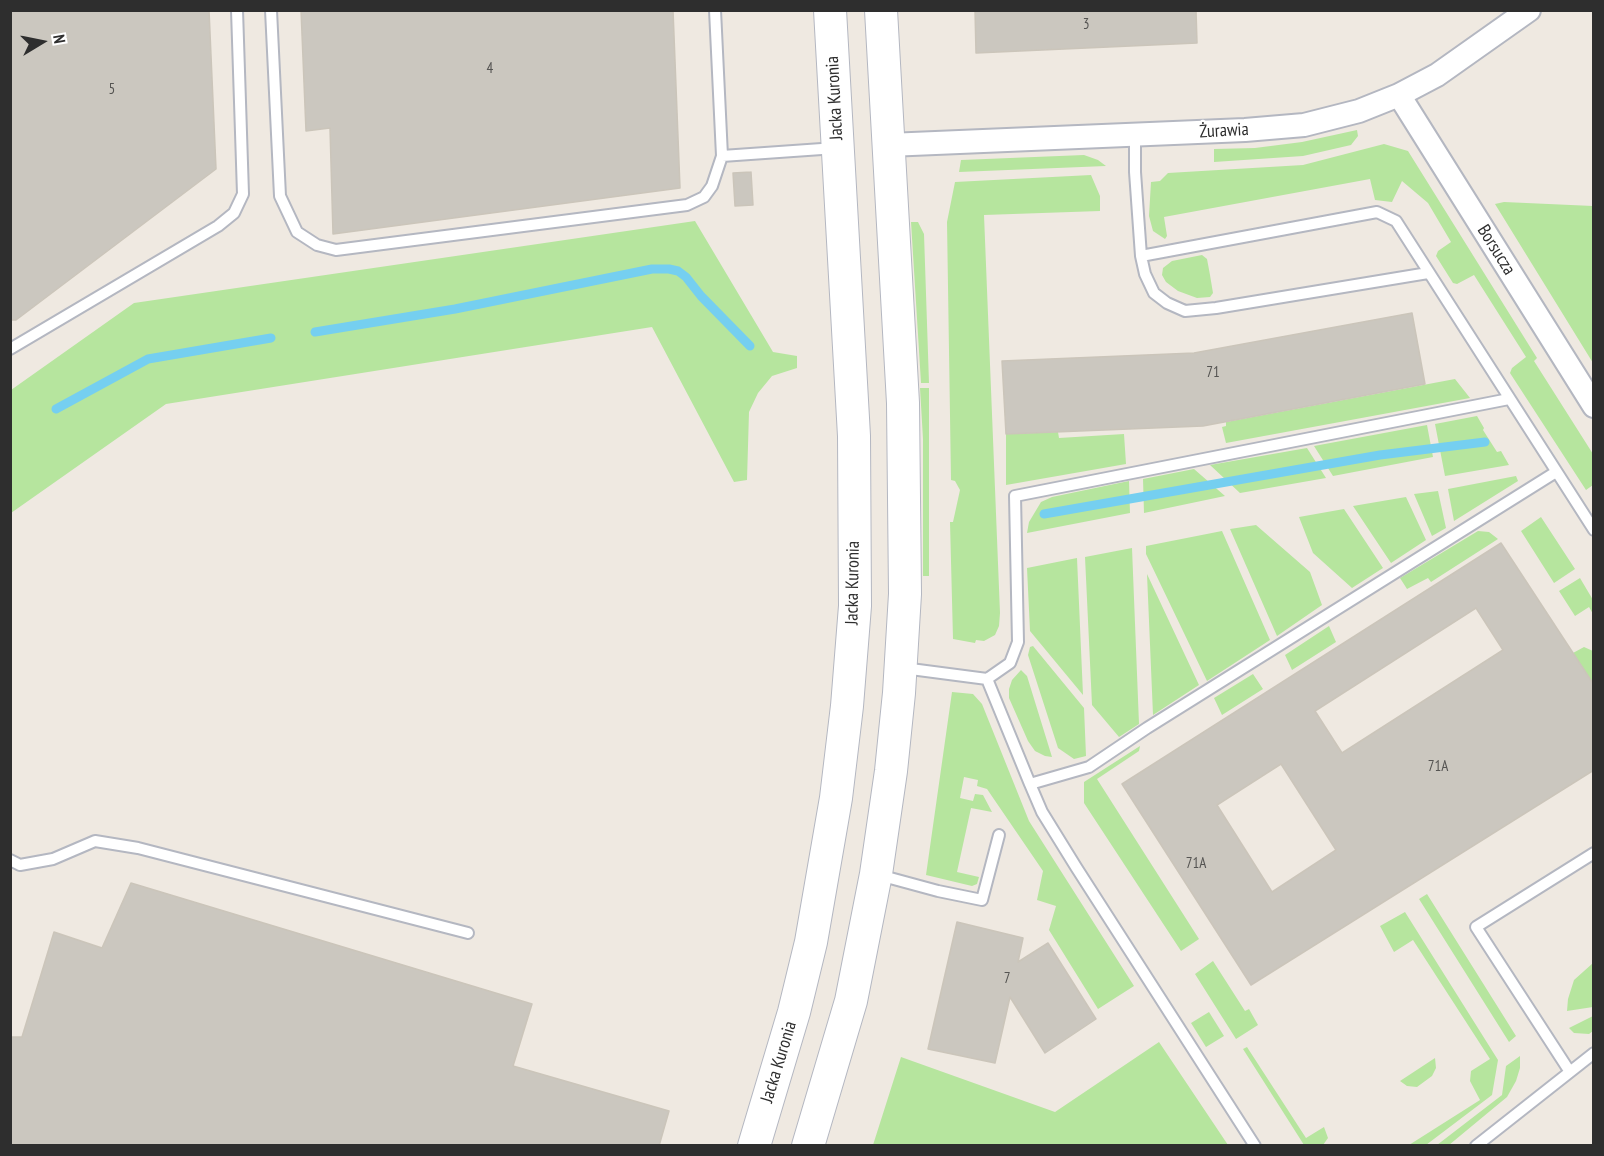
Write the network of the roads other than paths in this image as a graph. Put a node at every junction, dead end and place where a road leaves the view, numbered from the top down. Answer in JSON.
{"nodes":[{"id":1,"x":237,"y":10,"type":"edge"},
{"id":2,"x":271,"y":10,"type":"edge"},
{"id":3,"x":715,"y":10,"type":"edge"},
{"id":4,"x":830,"y":10,"type":"edge"},
{"id":5,"x":881,"y":10,"type":"edge"},
{"id":6,"x":1529,"y":10,"type":"edge"},
{"id":7,"x":1399,"y":95,"type":"junction"},
{"id":8,"x":1135,"y":135,"type":"junction"},
{"id":9,"x":888,"y":145,"type":"junction"},
{"id":10,"x":838,"y":147,"type":"junction"},
{"id":11,"x":722,"y":156,"type":"junction"},
{"id":12,"x":1141,"y":256,"type":"junction"},
{"id":13,"x":1428,"y":273,"type":"junction"},
{"id":14,"x":10,"y":349,"type":"edge"},
{"id":15,"x":1509,"y":399,"type":"junction"},
{"id":16,"x":1593,"y":406,"type":"edge"},
{"id":17,"x":1556,"y":472,"type":"junction"},
{"id":18,"x":1593,"y":530,"type":"edge"},
{"id":19,"x":900,"y":668,"type":"junction"},
{"id":20,"x":987,"y":679,"type":"junction"},
{"id":21,"x":1030,"y":784,"type":"junction"},
{"id":22,"x":999,"y":835,"type":"dead end"},
{"id":23,"x":1593,"y":853,"type":"edge"},
{"id":24,"x":10,"y":860,"type":"edge"},
{"id":25,"x":876,"y":874,"type":"junction"},
{"id":26,"x":468,"y":933,"type":"dead end"},
{"id":27,"x":1593,"y":1053,"type":"edge"},
{"id":28,"x":1570,"y":1072,"type":"junction"},
{"id":29,"x":754,"y":1146,"type":"edge"},
{"id":30,"x":808,"y":1146,"type":"edge"},
{"id":31,"x":1255,"y":1146,"type":"edge"},
{"id":32,"x":1476,"y":1146,"type":"edge"}],
"edges":[{"from":1,"to":14,"type":"lane"},
{"from":2,"to":11,"type":"lane"},
{"from":3,"to":11,"type":"lane"},
{"from":4,"to":10,"type":"main road","name":"Jacka Kuronia"},
{"from":5,"to":9,"type":"main road"},
{"from":6,"to":7,"type":"street","name":"Żurawia"},
{"from":7,"to":8,"type":"street","name":"Żurawia"},
{"from":7,"to":16,"type":"street","name":"Borsucza"},
{"from":8,"to":9,"type":"street","name":"Żurawia"},
{"from":8,"to":12,"type":"lane"},
{"from":9,"to":10,"type":"main road"},
{"from":9,"to":19,"type":"main road"},
{"from":10,"to":11,"type":"lane"},
{"from":10,"to":29,"type":"main road","name":"Jacka Kuronia"},
{"from":12,"to":13,"type":"lane"},
{"from":12,"to":13,"type":"lane"},
{"from":13,"to":15,"type":"lane"},
{"from":15,"to":17,"type":"lane"},
{"from":15,"to":20,"type":"lane"},
{"from":17,"to":18,"type":"lane"},
{"from":17,"to":21,"type":"lane"},
{"from":19,"to":20,"type":"lane"},
{"from":19,"to":25,"type":"main road"},
{"from":20,"to":21,"type":"lane"},
{"from":21,"to":31,"type":"lane"},
{"from":22,"to":25,"type":"lane"},
{"from":23,"to":28,"type":"lane"},
{"from":24,"to":26,"type":"lane"},
{"from":25,"to":30,"type":"main road"},
{"from":27,"to":28,"type":"lane"},
{"from":28,"to":32,"type":"lane"}]}
